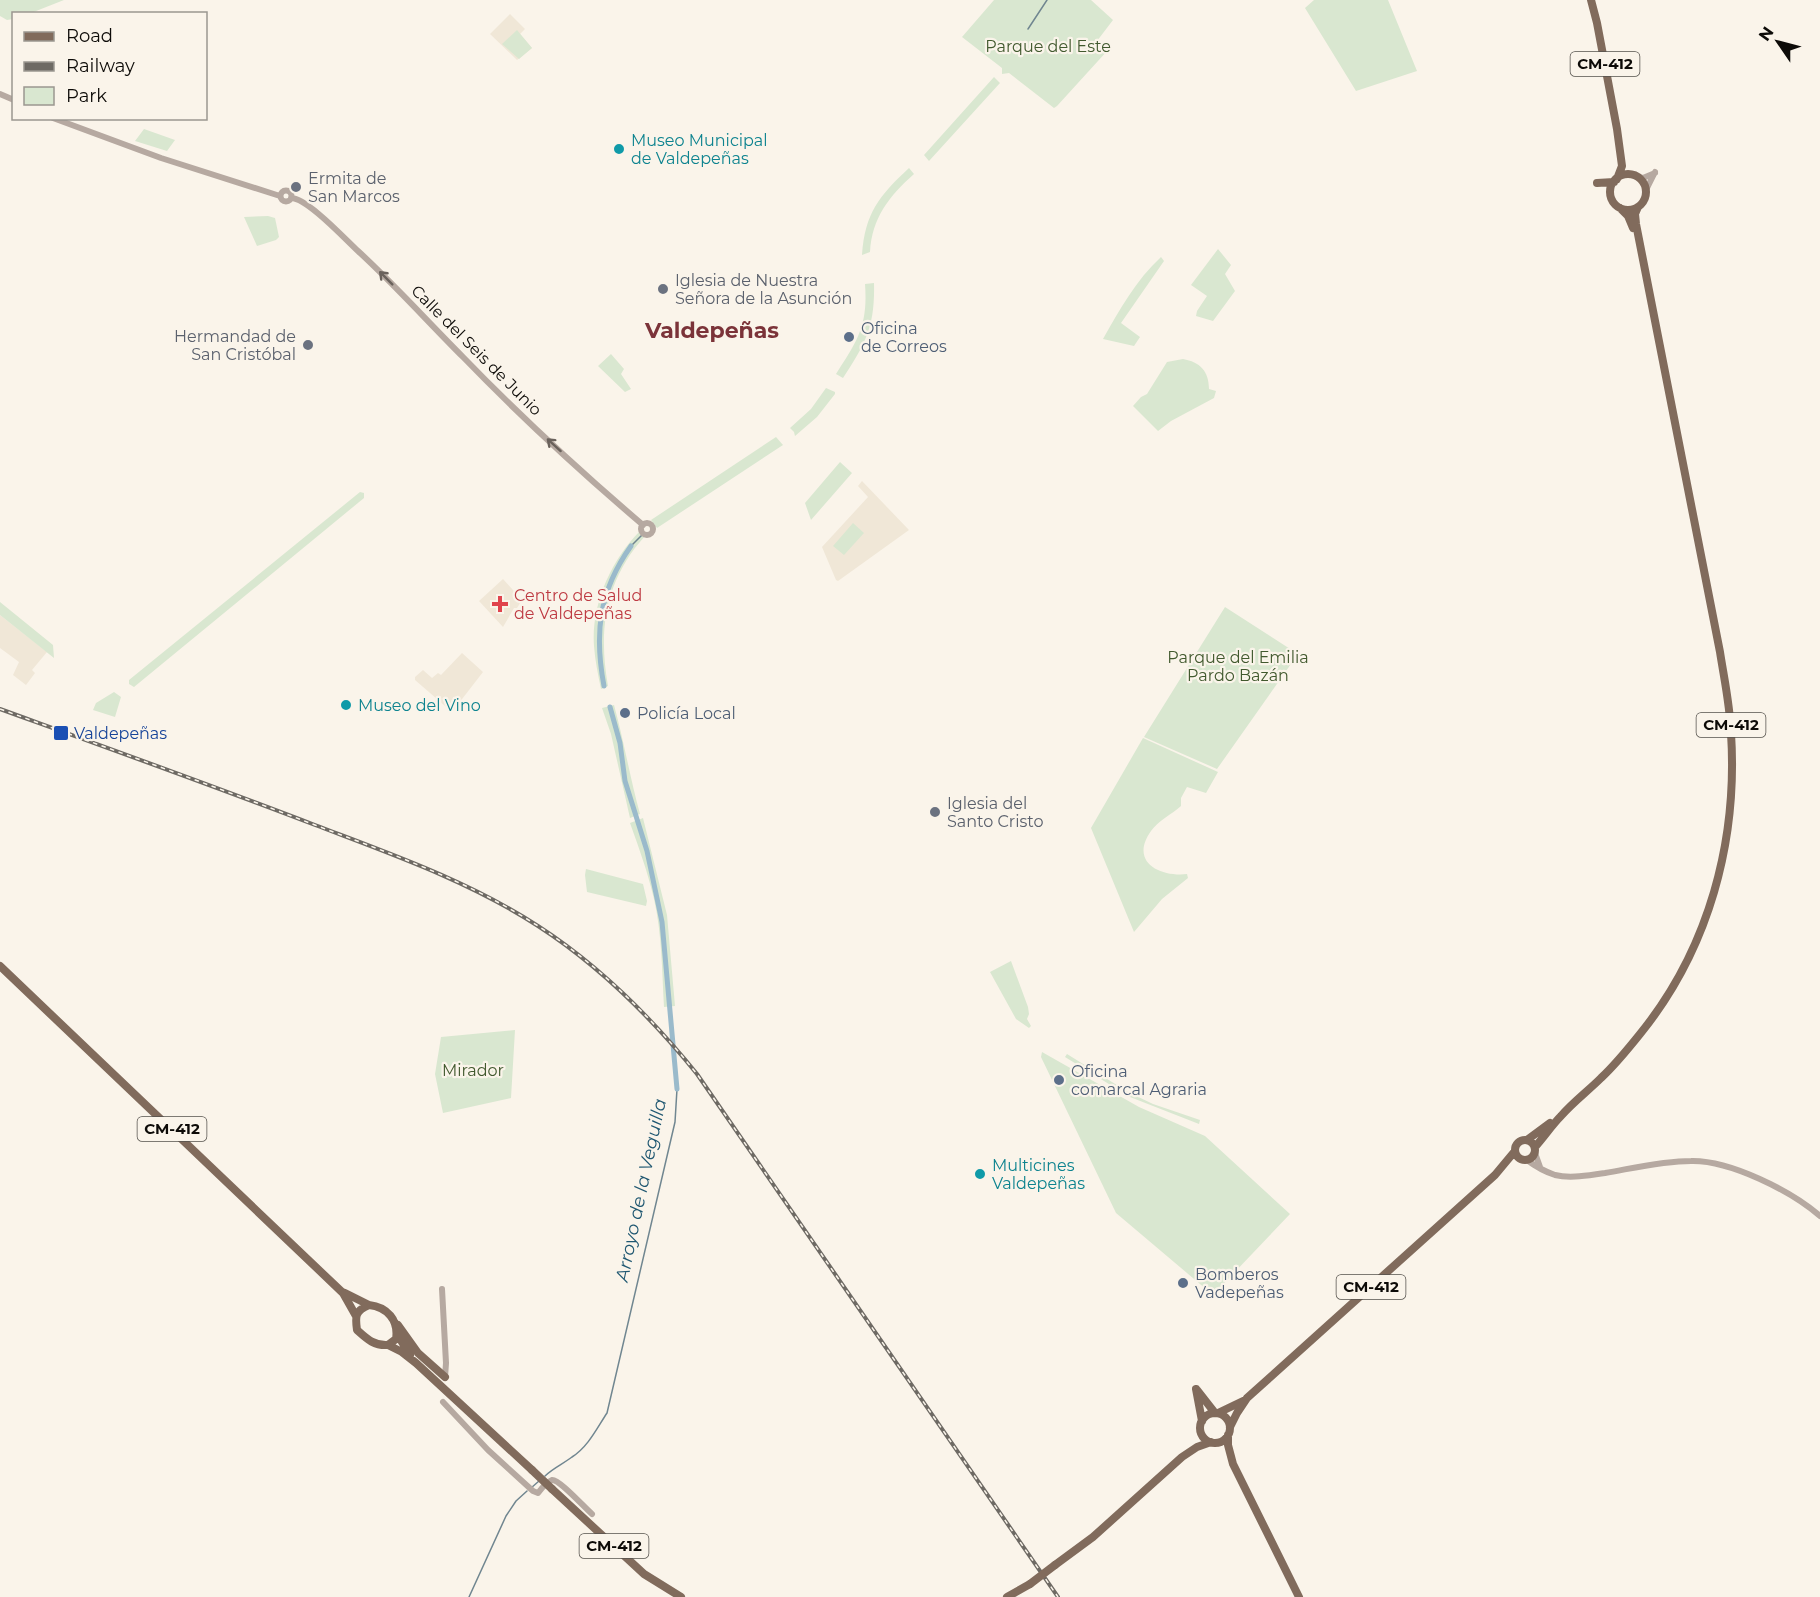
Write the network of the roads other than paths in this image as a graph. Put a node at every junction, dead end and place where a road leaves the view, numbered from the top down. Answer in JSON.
{"nodes":[{"id":1,"x":1591,"y":0,"type":"edge"},
{"id":2,"x":58,"y":120,"type":"edge"},
{"id":3,"x":1617,"y":129,"type":"junction"},
{"id":4,"x":1636,"y":176,"type":"junction"},
{"id":5,"x":1615,"y":180,"type":"junction"},
{"id":6,"x":1646,"y":190,"type":"junction"},
{"id":7,"x":1611,"y":191,"type":"junction"},
{"id":8,"x":1638,"y":207,"type":"junction"},
{"id":9,"x":1620,"y":208,"type":"junction"},
{"id":10,"x":1655,"y":321,"type":"junction"},
{"id":11,"x":643,"y":525,"type":"dead end"},
{"id":12,"x":0,"y":966,"type":"edge"},
{"id":13,"x":1559,"y":1118,"type":"junction"},
{"id":14,"x":1527,"y":1140,"type":"junction"},
{"id":15,"x":1535,"y":1150,"type":"junction"},
{"id":16,"x":1515,"y":1151,"type":"junction"},
{"id":17,"x":1524,"y":1160,"type":"junction"},
{"id":18,"x":1540,"y":1167,"type":"junction"},
{"id":19,"x":1495,"y":1175,"type":"junction"},
{"id":20,"x":1820,"y":1216,"type":"edge"},
{"id":21,"x":442,"y":1289,"type":"dead end"},
{"id":22,"x":343,"y":1293,"type":"junction"},
{"id":23,"x":369,"y":1305,"type":"junction"},
{"id":24,"x":356,"y":1316,"type":"junction"},
{"id":25,"x":397,"y":1326,"type":"junction"},
{"id":26,"x":388,"y":1345,"type":"junction"},
{"id":27,"x":416,"y":1363,"type":"junction"},
{"id":28,"x":445,"y":1377,"type":"joint"},
{"id":29,"x":1247,"y":1398,"type":"junction"},
{"id":30,"x":443,"y":1402,"type":"dead end"},
{"id":31,"x":1216,"y":1413,"type":"junction"},
{"id":32,"x":1201,"y":1424,"type":"junction"},
{"id":33,"x":1229,"y":1431,"type":"junction"},
{"id":34,"x":1212,"y":1442,"type":"junction"},
{"id":35,"x":1182,"y":1457,"type":"junction"},
{"id":36,"x":1233,"y":1464,"type":"junction"},
{"id":37,"x":592,"y":1514,"type":"dead end"},
{"id":38,"x":681,"y":1597,"type":"edge"},
{"id":39,"x":1007,"y":1597,"type":"edge"},
{"id":40,"x":1299,"y":1597,"type":"edge"}],
"edges":[{"from":1,"to":3,"type":"main road","number":"CM-412"},
{"from":11,"to":2,"type":"street","name":"Calle del Seis de Junio","one_way":true},
{"from":3,"to":4,"type":"main road","number":"CM-412"},
{"from":3,"to":5,"type":"main road","number":"CM-412"},
{"from":4,"to":5,"type":"main road"},
{"from":4,"to":6,"type":"main road","number":"CM-412"},
{"from":4,"to":6,"type":"street"},
{"from":5,"to":7,"type":"main road","number":"CM-412"},
{"from":5,"to":7,"type":"main road"},
{"from":6,"to":8,"type":"main road","number":"CM-412"},
{"from":7,"to":9,"type":"main road","number":"CM-412"},
{"from":8,"to":9,"type":"main road"},
{"from":8,"to":10,"type":"main road","number":"CM-412"},
{"from":9,"to":10,"type":"main road","number":"CM-412"},
{"from":10,"to":13,"type":"main road","number":"CM-412"},
{"from":12,"to":22,"type":"main road","number":"CM-412"},
{"from":13,"to":14,"type":"main road","number":"CM-412"},
{"from":13,"to":15,"type":"main road","number":"CM-412"},
{"from":14,"to":15,"type":"main road"},
{"from":14,"to":16,"type":"main road","number":"CM-412"},
{"from":15,"to":17,"type":"main road","number":"CM-412"},
{"from":15,"to":18,"type":"street"},
{"from":16,"to":17,"type":"main road"},
{"from":16,"to":19,"type":"main road","number":"CM-412"},
{"from":17,"to":18,"type":"street"},
{"from":17,"to":19,"type":"main road","number":"CM-412"},
{"from":18,"to":20,"type":"street"},
{"from":19,"to":29,"type":"main road","number":"CM-412"},
{"from":21,"to":28,"type":"street"},
{"from":22,"to":23,"type":"main road","number":"CM-412"},
{"from":22,"to":24,"type":"main road","number":"CM-412"},
{"from":23,"to":24,"type":"main road"},
{"from":23,"to":25,"type":"main road","number":"CM-412"},
{"from":24,"to":26,"type":"main road","number":"CM-412"},
{"from":25,"to":26,"type":"main road"},
{"from":25,"to":27,"type":"main road","number":"CM-412"},
{"from":25,"to":28,"type":"main road"},
{"from":26,"to":27,"type":"main road","number":"CM-412"},
{"from":27,"to":38,"type":"main road","number":"CM-412","bridge":true},
{"from":29,"to":31,"type":"main road","number":"CM-412"},
{"from":29,"to":33,"type":"main road","number":"CM-412"},
{"from":30,"to":37,"type":"street"},
{"from":31,"to":32,"type":"main road","number":"CM-412"},
{"from":31,"to":32,"type":"main road"},
{"from":31,"to":33,"type":"main road"},
{"from":32,"to":34,"type":"main road"},
{"from":32,"to":35,"type":"main road","number":"CM-412"},
{"from":33,"to":34,"type":"main road","number":"CM-412"},
{"from":33,"to":36,"type":"main road"},
{"from":34,"to":35,"type":"main road","number":"CM-412"},
{"from":34,"to":36,"type":"main road"},
{"from":35,"to":39,"type":"main road","number":"CM-412","bridge":true},
{"from":36,"to":40,"type":"main road"}]}
